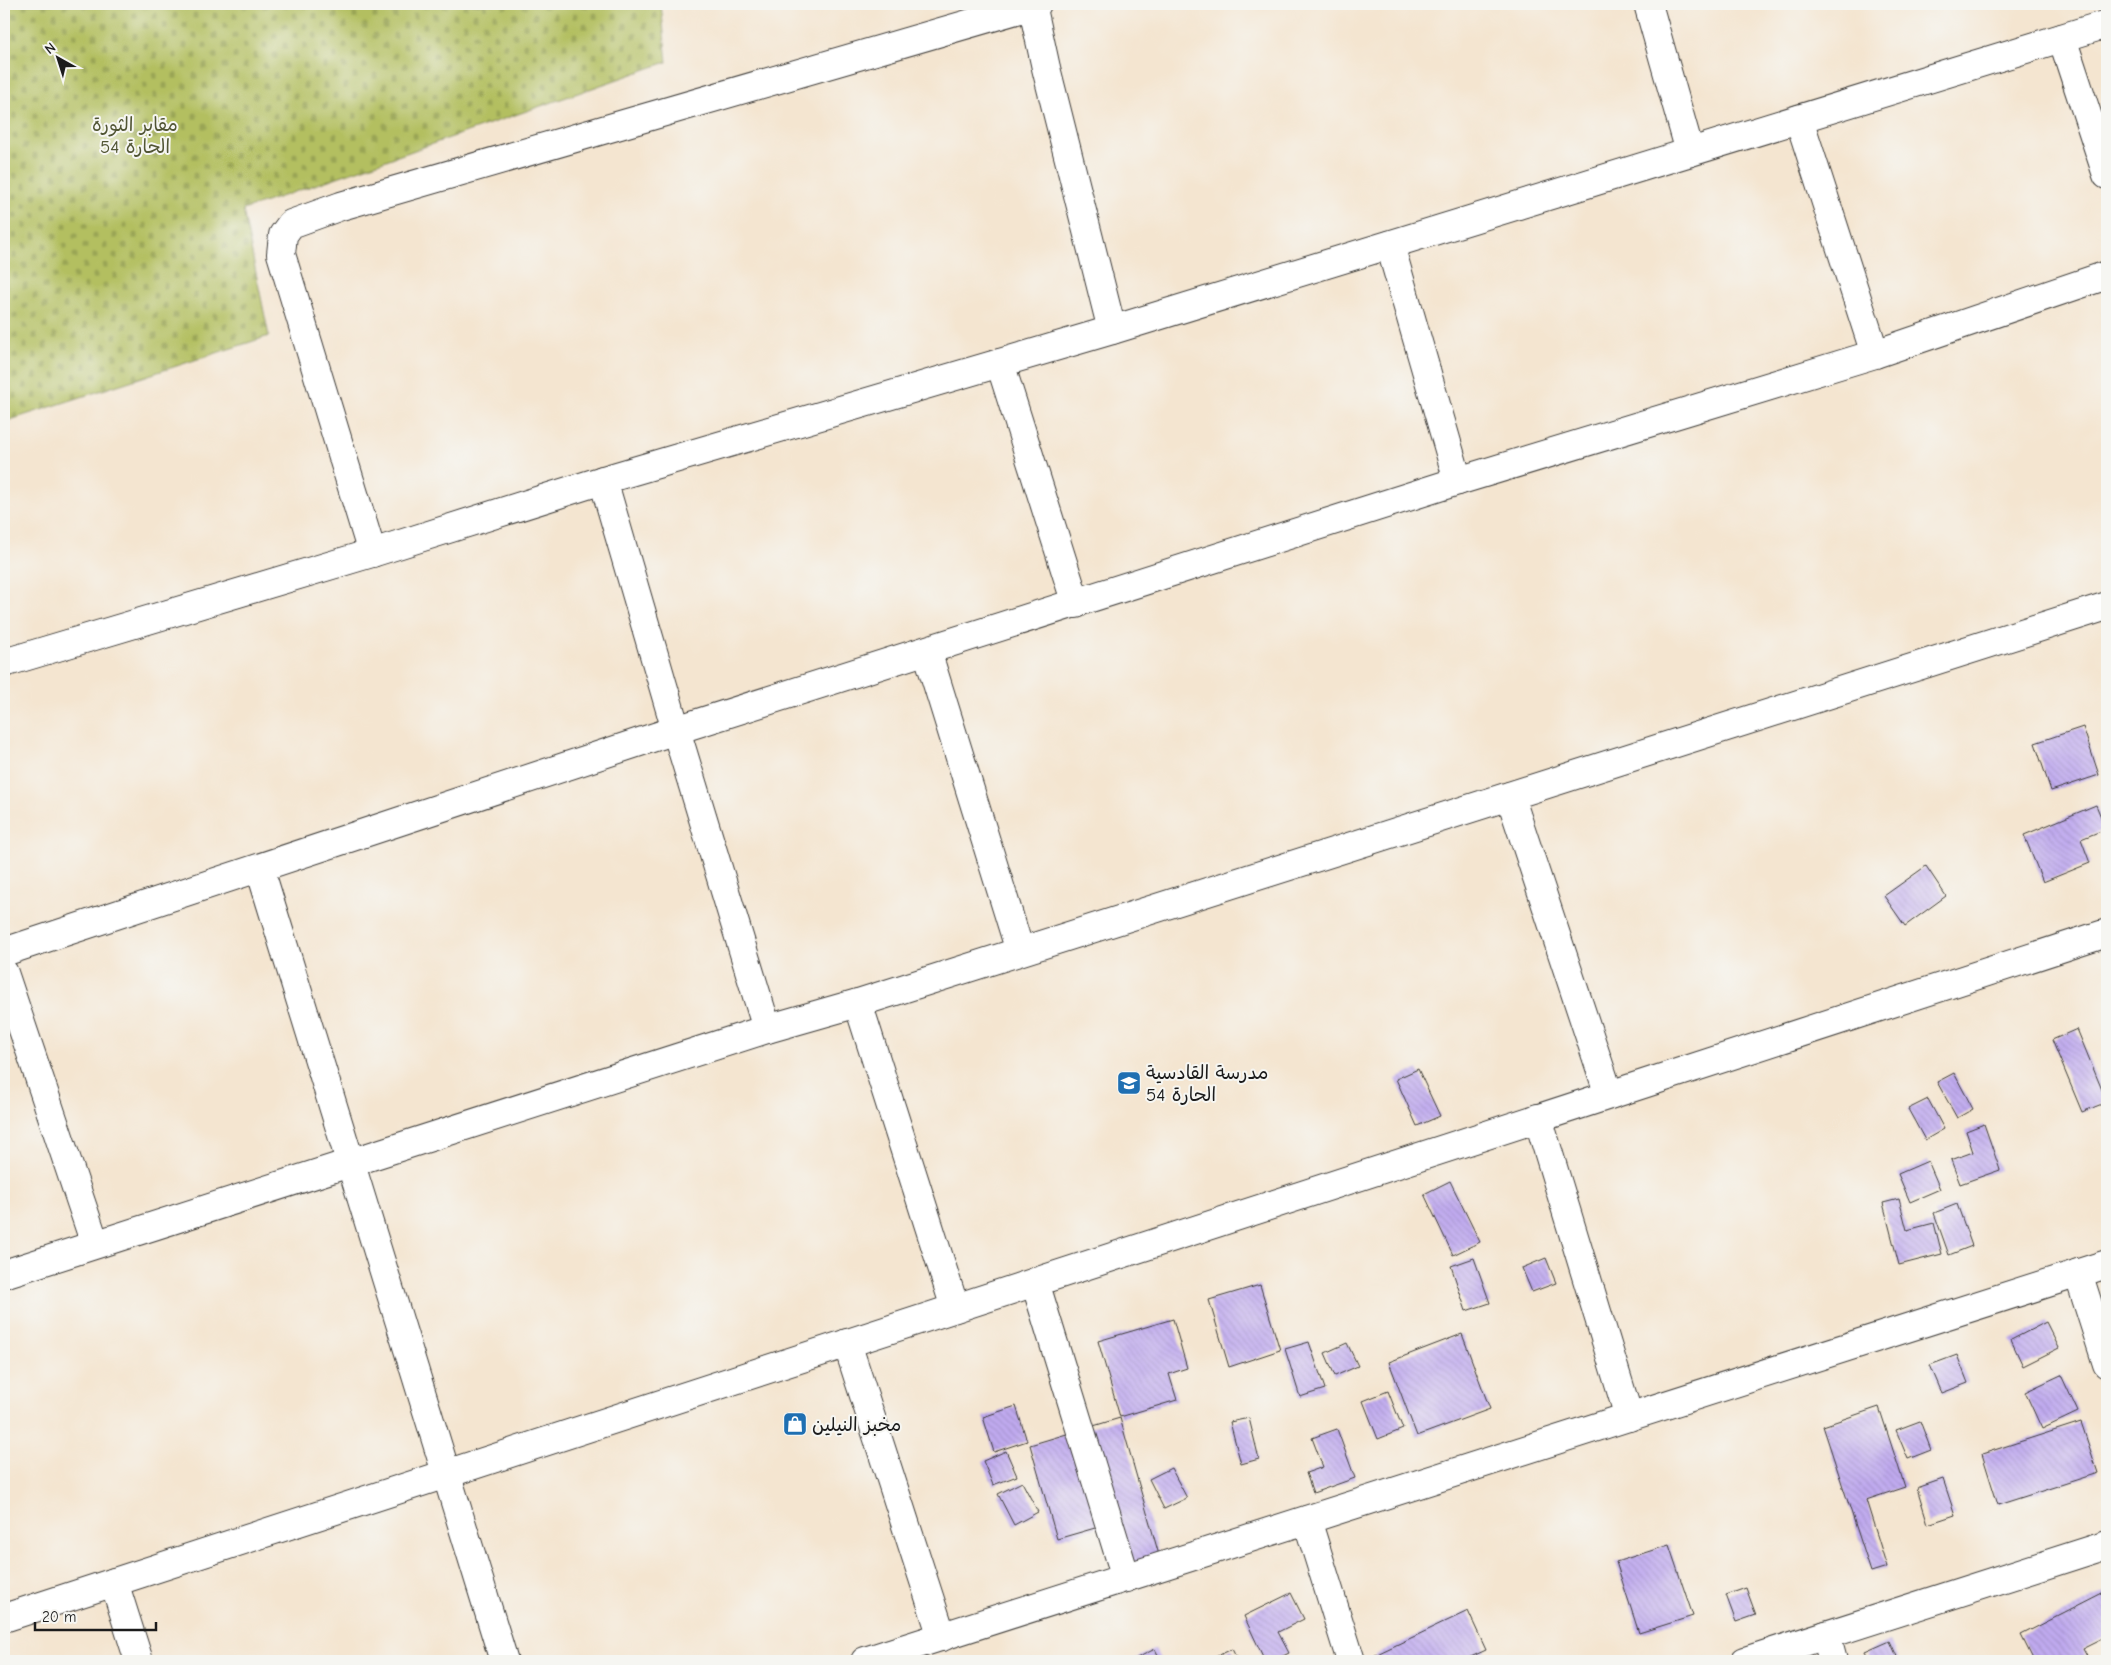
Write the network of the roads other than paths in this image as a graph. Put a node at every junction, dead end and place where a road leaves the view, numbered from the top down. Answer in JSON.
{"nodes":[{"id":1,"x":1034,"y":4,"type":"edge"},
{"id":2,"x":1648,"y":4,"type":"edge"},
{"id":3,"x":2107,"y":24,"type":"edge"},
{"id":4,"x":2062,"y":38,"type":"junction"},
{"id":5,"x":1799,"y":119,"type":"junction"},
{"id":6,"x":1690,"y":152,"type":"junction"},
{"id":7,"x":2107,"y":175,"type":"edge"},
{"id":8,"x":1390,"y":245,"type":"junction"},
{"id":9,"x":2107,"y":275,"type":"edge"},
{"id":10,"x":1112,"y":330,"type":"junction"},
{"id":11,"x":1876,"y":354,"type":"junction"},
{"id":12,"x":1000,"y":363,"type":"junction"},
{"id":13,"x":603,"y":480,"type":"junction"},
{"id":14,"x":1458,"y":481,"type":"junction"},
{"id":15,"x":372,"y":553,"type":"junction"},
{"id":16,"x":1076,"y":604,"type":"junction"},
{"id":17,"x":2107,"y":606,"type":"edge"},
{"id":18,"x":927,"y":651,"type":"junction"},
{"id":19,"x":4,"y":663,"type":"edge"},
{"id":20,"x":676,"y":730,"type":"junction"},
{"id":21,"x":1510,"y":796,"type":"junction"},
{"id":22,"x":260,"y":868,"type":"junction"},
{"id":23,"x":2107,"y":933,"type":"edge"},
{"id":24,"x":1020,"y":951,"type":"junction"},
{"id":25,"x":4,"y":952,"type":"edge"},
{"id":26,"x":4,"y":973,"type":"edge"},
{"id":27,"x":858,"y":1003,"type":"junction"},
{"id":28,"x":767,"y":1029,"type":"junction"},
{"id":29,"x":1609,"y":1095,"type":"junction"},
{"id":30,"x":1538,"y":1118,"type":"junction"},
{"id":31,"x":351,"y":1162,"type":"junction"},
{"id":32,"x":94,"y":1244,"type":"junction"},
{"id":33,"x":2107,"y":1264,"type":"edge"},
{"id":34,"x":2078,"y":1273,"type":"junction"},
{"id":35,"x":4,"y":1274,"type":"edge"},
{"id":36,"x":1035,"y":1282,"type":"junction"},
{"id":37,"x":955,"y":1308,"type":"junction"},
{"id":38,"x":847,"y":1344,"type":"junction"},
{"id":39,"x":2107,"y":1364,"type":"edge"},
{"id":40,"x":1629,"y":1417,"type":"junction"},
{"id":41,"x":446,"y":1474,"type":"junction"},
{"id":42,"x":1307,"y":1520,"type":"junction"},
{"id":43,"x":2107,"y":1545,"type":"edge"},
{"id":44,"x":1126,"y":1578,"type":"junction"},
{"id":45,"x":114,"y":1582,"type":"junction"},
{"id":46,"x":4,"y":1618,"type":"edge"},
{"id":47,"x":1826,"y":1635,"type":"junction"},
{"id":48,"x":942,"y":1637,"type":"junction"},
{"id":49,"x":139,"y":1661,"type":"edge"},
{"id":50,"x":504,"y":1661,"type":"edge"},
{"id":51,"x":865,"y":1661,"type":"edge"},
{"id":52,"x":1351,"y":1661,"type":"edge"},
{"id":53,"x":1745,"y":1661,"type":"edge"},
{"id":54,"x":1833,"y":1661,"type":"edge"}],
"edges":[{"from":1,"to":10,"type":"street"},
{"from":1,"to":15,"type":"street"},
{"from":2,"to":6,"type":"street"},
{"from":3,"to":4,"type":"street"},
{"from":4,"to":5,"type":"street"},
{"from":4,"to":7,"type":"street"},
{"from":5,"to":6,"type":"street"},
{"from":5,"to":11,"type":"street"},
{"from":6,"to":8,"type":"street"},
{"from":8,"to":10,"type":"street"},
{"from":8,"to":14,"type":"street"},
{"from":9,"to":11,"type":"street"},
{"from":10,"to":12,"type":"street"},
{"from":11,"to":14,"type":"street"},
{"from":12,"to":13,"type":"street"},
{"from":12,"to":16,"type":"street"},
{"from":13,"to":15,"type":"street"},
{"from":13,"to":20,"type":"street"},
{"from":14,"to":16,"type":"street"},
{"from":15,"to":19,"type":"street"},
{"from":16,"to":18,"type":"street"},
{"from":17,"to":21,"type":"street"},
{"from":18,"to":20,"type":"street"},
{"from":18,"to":24,"type":"street"},
{"from":20,"to":22,"type":"street"},
{"from":20,"to":28,"type":"street"},
{"from":21,"to":24,"type":"street"},
{"from":21,"to":29,"type":"street"},
{"from":22,"to":25,"type":"street"},
{"from":22,"to":31,"type":"street"},
{"from":23,"to":29,"type":"street"},
{"from":24,"to":27,"type":"street"},
{"from":26,"to":32,"type":"street"},
{"from":27,"to":28,"type":"street"},
{"from":27,"to":37,"type":"street"},
{"from":28,"to":31,"type":"street"},
{"from":29,"to":30,"type":"street"},
{"from":30,"to":36,"type":"street"},
{"from":30,"to":40,"type":"street"},
{"from":31,"to":32,"type":"street"},
{"from":31,"to":41,"type":"street"},
{"from":32,"to":35,"type":"street"},
{"from":33,"to":34,"type":"street"},
{"from":34,"to":39,"type":"street"},
{"from":34,"to":40,"type":"street"},
{"from":36,"to":37,"type":"street"},
{"from":36,"to":44,"type":"street"},
{"from":37,"to":38,"type":"street"},
{"from":38,"to":41,"type":"street"},
{"from":38,"to":48,"type":"street"},
{"from":40,"to":42,"type":"street"},
{"from":41,"to":45,"type":"street"},
{"from":41,"to":50,"type":"street"},
{"from":42,"to":44,"type":"street"},
{"from":42,"to":52,"type":"street"},
{"from":43,"to":47,"type":"street"},
{"from":44,"to":48,"type":"street"},
{"from":45,"to":46,"type":"street"},
{"from":45,"to":49,"type":"street"},
{"from":47,"to":53,"type":"street"},
{"from":47,"to":54,"type":"street"},
{"from":48,"to":51,"type":"street"}]}
